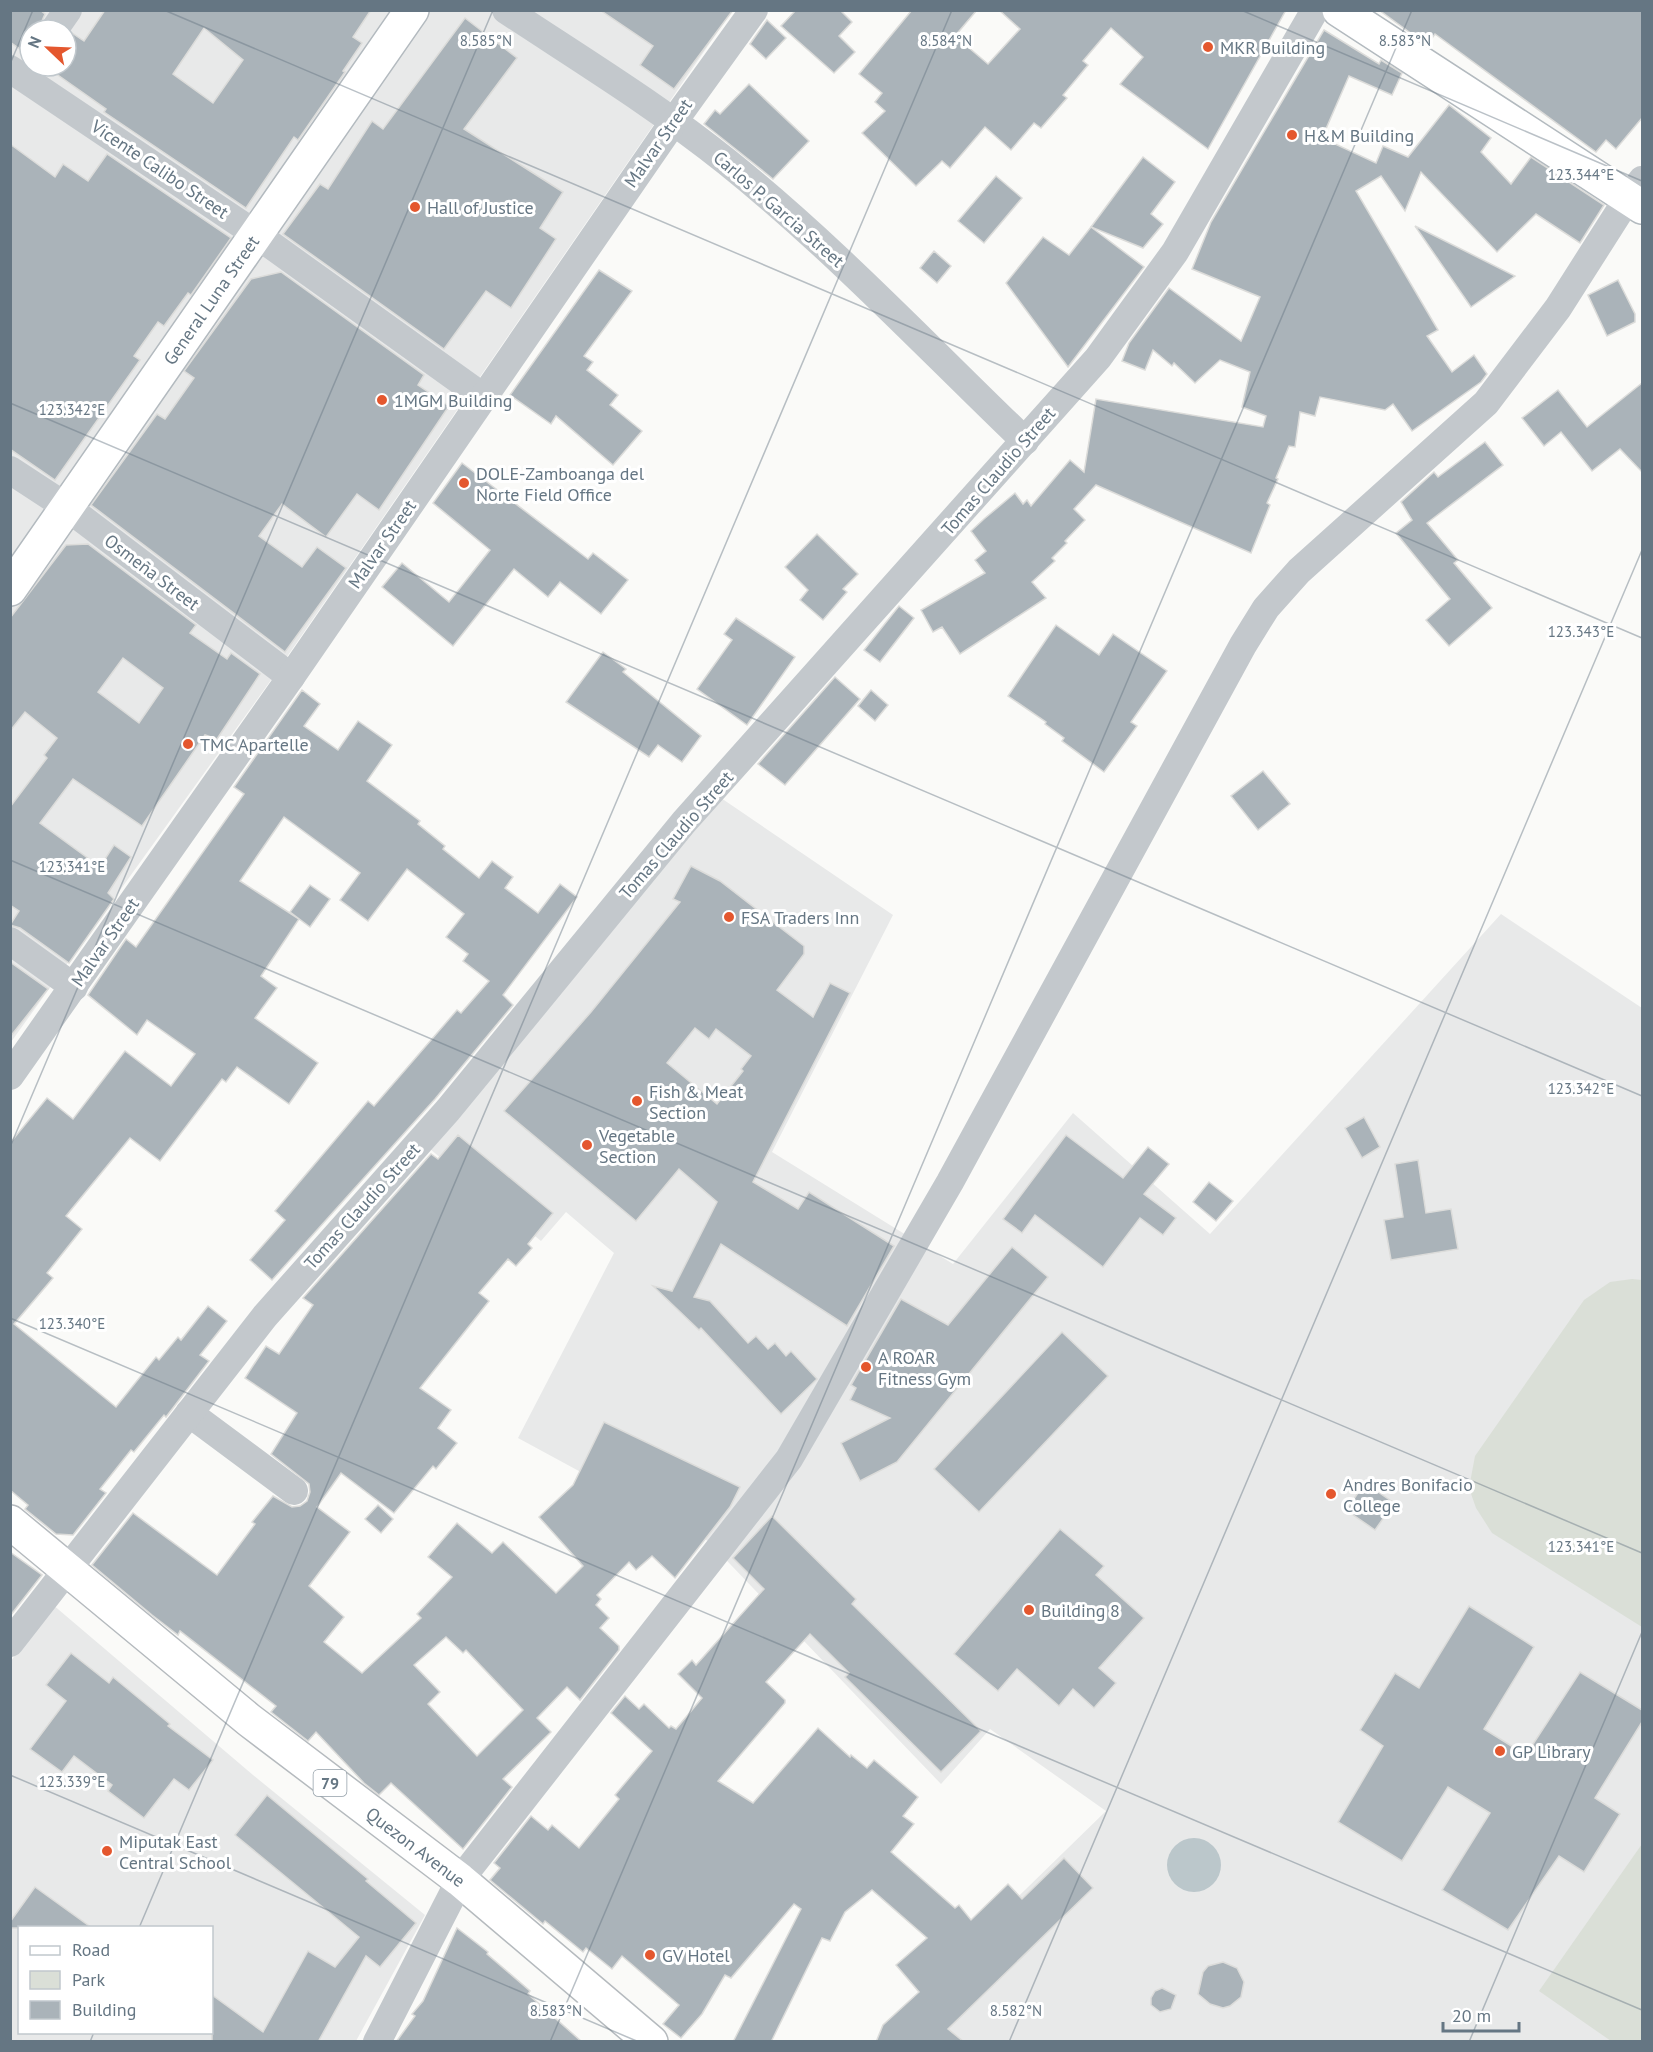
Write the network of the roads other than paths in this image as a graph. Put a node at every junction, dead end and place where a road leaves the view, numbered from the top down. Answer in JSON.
{"nodes":[{"id":1,"x":412,"y":10,"type":"edge"},
{"id":2,"x":506,"y":10,"type":"edge"},
{"id":3,"x":754,"y":10,"type":"edge"},
{"id":4,"x":1315,"y":10,"type":"edge"},
{"id":5,"x":1339,"y":10,"type":"edge"},
{"id":6,"x":21,"y":78,"type":"edge"},
{"id":7,"x":674,"y":121,"type":"junction"},
{"id":8,"x":1638,"y":195,"type":"edge"},
{"id":9,"x":257,"y":235,"type":"junction"},
{"id":10,"x":483,"y":397,"type":"junction"},
{"id":11,"x":1025,"y":441,"type":"junction"},
{"id":12,"x":10,"y":470,"type":"edge"},
{"id":13,"x":68,"y":508,"type":"junction"},
{"id":14,"x":10,"y":589,"type":"edge"},
{"id":15,"x":291,"y":676,"type":"junction"},
{"id":16,"x":10,"y":941,"type":"edge"},
{"id":17,"x":74,"y":987,"type":"junction"},
{"id":18,"x":10,"y":1076,"type":"edge"},
{"id":19,"x":189,"y":1413,"type":"junction"},
{"id":20,"x":294,"y":1491,"type":"dead end"},
{"id":21,"x":10,"y":1522,"type":"edge"},
{"id":22,"x":66,"y":1570,"type":"junction"},
{"id":23,"x":10,"y":1643,"type":"edge"},
{"id":24,"x":460,"y":1880,"type":"junction"},
{"id":25,"x":377,"y":2042,"type":"edge"},
{"id":26,"x":651,"y":2042,"type":"edge"}],
"edges":[{"from":1,"to":9,"type":"street","name":"General Luna Street"},
{"from":2,"to":7,"type":"street","name":"Carlos P. Garcia Street"},
{"from":3,"to":7,"type":"street","name":"Malvar Street"},
{"from":4,"to":11,"type":"street","name":"Tomas Claudio Street"},
{"from":5,"to":8,"type":"street"},
{"from":6,"to":9,"type":"street","name":"Vicente Calibo Street"},
{"from":7,"to":10,"type":"street","name":"Malvar Street"},
{"from":7,"to":11,"type":"street","name":"Carlos P. Garcia Street"},
{"from":8,"to":24,"type":"street"},
{"from":9,"to":10,"type":"street","name":"Vicente Calibo Street"},
{"from":9,"to":13,"type":"street","name":"General Luna Street"},
{"from":10,"to":15,"type":"street","name":"Malvar Street"},
{"from":11,"to":19,"type":"street","name":"Tomas Claudio Street"},
{"from":12,"to":13,"type":"street","name":"Osmeña Street"},
{"from":13,"to":14,"type":"street","name":"General Luna Street"},
{"from":13,"to":15,"type":"street","name":"Osmeña Street"},
{"from":15,"to":17,"type":"street","name":"Malvar Street"},
{"from":16,"to":17,"type":"street"},
{"from":17,"to":18,"type":"street","name":"Malvar Street"},
{"from":19,"to":20,"type":"street"},
{"from":19,"to":22,"type":"street","name":"Tomas Claudio Street"},
{"from":21,"to":22,"type":"street","name":"Quezon Avenue","number":"79"},
{"from":22,"to":23,"type":"street","name":"Tomas Claudio Street"},
{"from":22,"to":24,"type":"street","name":"Quezon Avenue","number":"79"},
{"from":24,"to":25,"type":"street"},
{"from":24,"to":26,"type":"street","name":"Quezon Avenue","number":"79"}]}
